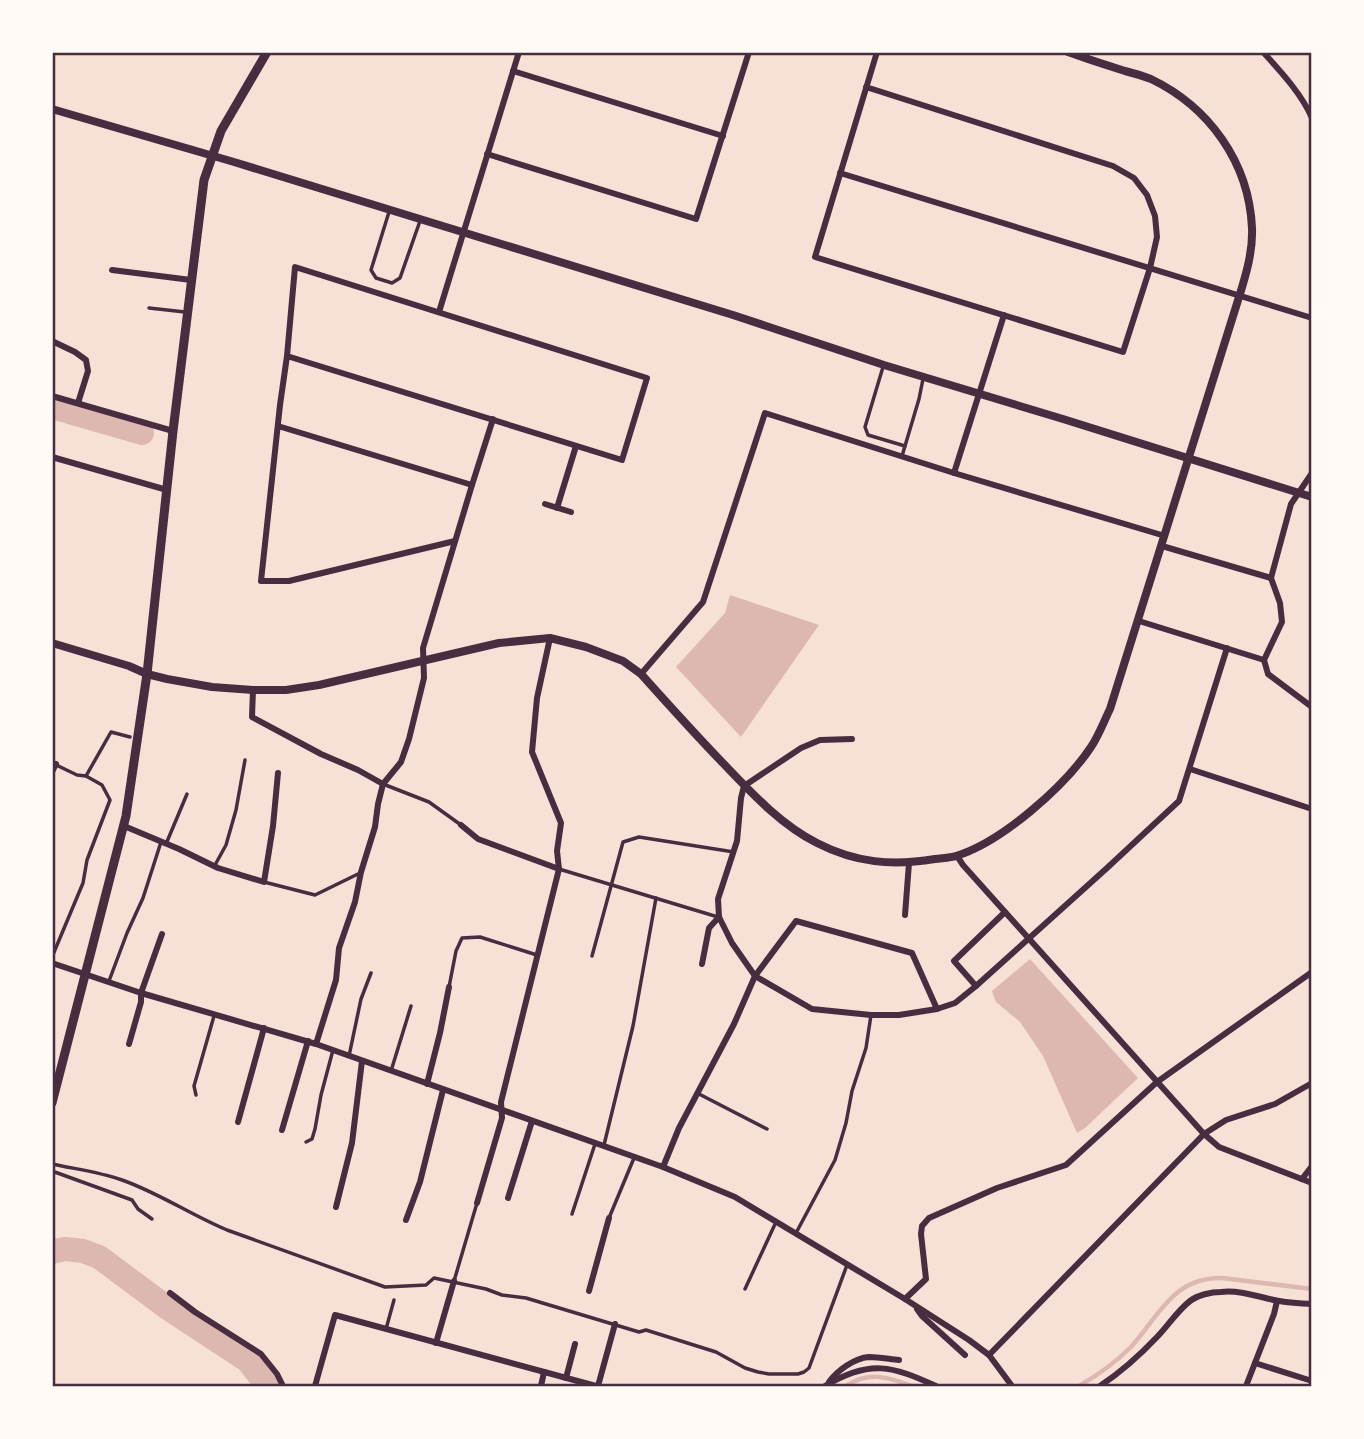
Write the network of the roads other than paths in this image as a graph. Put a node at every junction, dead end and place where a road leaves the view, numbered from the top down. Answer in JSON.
{"nodes":[{"id":1,"x":267,"y":52,"type":"edge"},
{"id":2,"x":519,"y":52,"type":"edge"},
{"id":3,"x":749,"y":52,"type":"edge"},
{"id":4,"x":877,"y":52,"type":"edge"},
{"id":5,"x":1068,"y":52,"type":"edge"},
{"id":6,"x":1263,"y":52,"type":"edge"},
{"id":7,"x":1097,"y":57,"type":"edge"},
{"id":8,"x":513,"y":71,"type":"junction"},
{"id":9,"x":866,"y":87,"type":"junction"},
{"id":10,"x":52,"y":109,"type":"edge"},
{"id":11,"x":1311,"y":118,"type":"edge"},
{"id":12,"x":723,"y":136,"type":"junction"},
{"id":13,"x":487,"y":154,"type":"junction"},
{"id":14,"x":212,"y":155,"type":"junction"},
{"id":15,"x":840,"y":173,"type":"junction"},
{"id":16,"x":390,"y":210,"type":"junction"},
{"id":17,"x":420,"y":219,"type":"junction"},
{"id":18,"x":463,"y":233,"type":"junction"},
{"id":19,"x":1150,"y":268,"type":"junction"},
{"id":20,"x":112,"y":270,"type":"dead end"},
{"id":21,"x":191,"y":280,"type":"junction"},
{"id":22,"x":1239,"y":296,"type":"junction"},
{"id":23,"x":149,"y":308,"type":"dead end"},
{"id":24,"x":187,"y":312,"type":"junction"},
{"id":25,"x":439,"y":312,"type":"junction"},
{"id":26,"x":1004,"y":315,"type":"junction"},
{"id":27,"x":1311,"y":318,"type":"edge"},
{"id":28,"x":52,"y":341,"type":"edge"},
{"id":29,"x":287,"y":356,"type":"junction"},
{"id":30,"x":884,"y":365,"type":"junction"},
{"id":31,"x":923,"y":377,"type":"junction"},
{"id":32,"x":979,"y":393,"type":"junction"},
{"id":33,"x":52,"y":396,"type":"edge"},
{"id":34,"x":78,"y":403,"type":"junction"},
{"id":35,"x":493,"y":419,"type":"junction"},
{"id":36,"x":278,"y":426,"type":"junction"},
{"id":37,"x":173,"y":431,"type":"junction"},
{"id":38,"x":576,"y":446,"type":"junction"},
{"id":39,"x":905,"y":446,"type":"junction"},
{"id":40,"x":52,"y":457,"type":"edge"},
{"id":41,"x":902,"y":457,"type":"junction"},
{"id":42,"x":1189,"y":458,"type":"junction"},
{"id":43,"x":954,"y":473,"type":"junction"},
{"id":44,"x":1311,"y":473,"type":"edge"},
{"id":45,"x":471,"y":485,"type":"junction"},
{"id":46,"x":167,"y":490,"type":"junction"},
{"id":47,"x":1299,"y":493,"type":"junction"},
{"id":48,"x":1311,"y":497,"type":"edge"},
{"id":49,"x":545,"y":504,"type":"dead end"},
{"id":50,"x":557,"y":508,"type":"junction"},
{"id":51,"x":570,"y":512,"type":"dead end"},
{"id":52,"x":1165,"y":536,"type":"junction"},
{"id":53,"x":455,"y":541,"type":"junction"},
{"id":54,"x":1162,"y":546,"type":"junction"},
{"id":55,"x":1271,"y":578,"type":"junction"},
{"id":56,"x":1139,"y":621,"type":"junction"},
{"id":57,"x":550,"y":638,"type":"junction"},
{"id":58,"x":52,"y":643,"type":"edge"},
{"id":59,"x":1227,"y":649,"type":"junction"},
{"id":60,"x":1264,"y":660,"type":"junction"},
{"id":61,"x":424,"y":661,"type":"junction"},
{"id":62,"x":148,"y":674,"type":"junction"},
{"id":63,"x":640,"y":674,"type":"junction"},
{"id":64,"x":253,"y":690,"type":"junction"},
{"id":65,"x":1311,"y":707,"type":"edge"},
{"id":66,"x":130,"y":737,"type":"dead end"},
{"id":67,"x":852,"y":739,"type":"dead end"},
{"id":68,"x":245,"y":760,"type":"dead end"},
{"id":69,"x":54,"y":763,"type":"edge"},
{"id":70,"x":1190,"y":769,"type":"junction"},
{"id":71,"x":52,"y":772,"type":"edge"},
{"id":72,"x":278,"y":773,"type":"dead end"},
{"id":73,"x":86,"y":776,"type":"junction"},
{"id":74,"x":383,"y":783,"type":"junction"},
{"id":75,"x":744,"y":786,"type":"junction"},
{"id":76,"x":187,"y":793,"type":"dead end"},
{"id":77,"x":1311,"y":809,"type":"edge"},
{"id":78,"x":461,"y":825,"type":"joint"},
{"id":79,"x":124,"y":826,"type":"junction"},
{"id":80,"x":163,"y":843,"type":"junction"},
{"id":81,"x":734,"y":852,"type":"junction"},
{"id":82,"x":957,"y":856,"type":"junction"},
{"id":83,"x":909,"y":863,"type":"junction"},
{"id":84,"x":214,"y":866,"type":"junction"},
{"id":85,"x":559,"y":869,"type":"junction"},
{"id":86,"x":361,"y":872,"type":"junction"},
{"id":87,"x":264,"y":882,"type":"junction"},
{"id":88,"x":612,"y":885,"type":"junction"},
{"id":89,"x":656,"y":898,"type":"junction"},
{"id":90,"x":1005,"y":912,"type":"junction"},
{"id":91,"x":905,"y":915,"type":"dead end"},
{"id":92,"x":719,"y":917,"type":"junction"},
{"id":93,"x":162,"y":934,"type":"dead end"},
{"id":94,"x":1029,"y":938,"type":"junction"},
{"id":95,"x":537,"y":955,"type":"junction"},
{"id":96,"x":592,"y":956,"type":"dead end"},
{"id":97,"x":52,"y":957,"type":"edge"},
{"id":98,"x":52,"y":963,"type":"edge"},
{"id":99,"x":702,"y":964,"type":"dead end"},
{"id":100,"x":1311,"y":972,"type":"edge"},
{"id":101,"x":371,"y":973,"type":"dead end"},
{"id":102,"x":87,"y":975,"type":"junction"},
{"id":103,"x":755,"y":976,"type":"junction"},
{"id":104,"x":109,"y":983,"type":"junction"},
{"id":105,"x":976,"y":986,"type":"junction"},
{"id":106,"x":449,"y":987,"type":"joint"},
{"id":107,"x":141,"y":993,"type":"junction"},
{"id":108,"x":411,"y":1006,"type":"dead end"},
{"id":109,"x":937,"y":1009,"type":"junction"},
{"id":110,"x":214,"y":1014,"type":"junction"},
{"id":111,"x":870,"y":1015,"type":"junction"},
{"id":112,"x":264,"y":1028,"type":"junction"},
{"id":113,"x":308,"y":1041,"type":"junction"},
{"id":114,"x":129,"y":1044,"type":"dead end"},
{"id":115,"x":316,"y":1044,"type":"junction"},
{"id":116,"x":333,"y":1050,"type":"junction"},
{"id":117,"x":349,"y":1056,"type":"junction"},
{"id":118,"x":362,"y":1060,"type":"junction"},
{"id":119,"x":391,"y":1071,"type":"junction"},
{"id":120,"x":1157,"y":1082,"type":"junction"},
{"id":121,"x":1311,"y":1083,"type":"edge"},
{"id":122,"x":427,"y":1084,"type":"junction"},
{"id":123,"x":443,"y":1090,"type":"junction"},
{"id":124,"x":697,"y":1093,"type":"junction"},
{"id":125,"x":196,"y":1095,"type":"dead end"},
{"id":126,"x":52,"y":1103,"type":"edge"},
{"id":127,"x":502,"y":1110,"type":"junction"},
{"id":128,"x":532,"y":1121,"type":"junction"},
{"id":129,"x":237,"y":1122,"type":"dead end"},
{"id":130,"x":282,"y":1129,"type":"dead end"},
{"id":131,"x":767,"y":1129,"type":"dead end"},
{"id":132,"x":1204,"y":1134,"type":"junction"},
{"id":133,"x":306,"y":1142,"type":"dead end"},
{"id":134,"x":596,"y":1143,"type":"junction"},
{"id":135,"x":604,"y":1145,"type":"junction"},
{"id":136,"x":634,"y":1156,"type":"junction"},
{"id":137,"x":52,"y":1164,"type":"edge"},
{"id":138,"x":1311,"y":1166,"type":"edge"},
{"id":139,"x":663,"y":1167,"type":"junction"},
{"id":140,"x":52,"y":1171,"type":"edge"},
{"id":141,"x":1302,"y":1179,"type":"junction"},
{"id":142,"x":1311,"y":1182,"type":"edge"},
{"id":143,"x":508,"y":1198,"type":"dead end"},
{"id":144,"x":477,"y":1203,"type":"joint"},
{"id":145,"x":336,"y":1207,"type":"dead end"},
{"id":146,"x":572,"y":1214,"type":"dead end"},
{"id":147,"x":610,"y":1218,"type":"joint"},
{"id":148,"x":152,"y":1219,"type":"dead end"},
{"id":149,"x":406,"y":1220,"type":"dead end"},
{"id":150,"x":776,"y":1222,"type":"junction"},
{"id":151,"x":795,"y":1234,"type":"junction"},
{"id":152,"x":846,"y":1265,"type":"junction"},
{"id":153,"x":454,"y":1281,"type":"junction"},
{"id":154,"x":746,"y":1289,"type":"dead end"},
{"id":155,"x":589,"y":1291,"type":"dead end"},
{"id":156,"x":170,"y":1293,"type":"dead end"},
{"id":157,"x":905,"y":1299,"type":"junction"},
{"id":158,"x":394,"y":1300,"type":"dead end"},
{"id":159,"x":1277,"y":1301,"type":"junction"},
{"id":160,"x":1311,"y":1304,"type":"edge"},
{"id":161,"x":914,"y":1305,"type":"junction"},
{"id":162,"x":615,"y":1324,"type":"junction"},
{"id":163,"x":386,"y":1329,"type":"junction"},
{"id":164,"x":436,"y":1342,"type":"junction"},
{"id":165,"x":575,"y":1344,"type":"dead end"},
{"id":166,"x":965,"y":1355,"type":"dead end"},
{"id":167,"x":989,"y":1355,"type":"junction"},
{"id":168,"x":1255,"y":1363,"type":"junction"},
{"id":169,"x":890,"y":1369,"type":"junction"},
{"id":170,"x":544,"y":1373,"type":"junction"},
{"id":171,"x":566,"y":1378,"type":"junction"},
{"id":172,"x":1311,"y":1381,"type":"edge"},
{"id":173,"x":827,"y":1385,"type":"edge"},
{"id":174,"x":283,"y":1387,"type":"edge"},
{"id":175,"x":315,"y":1387,"type":"edge"},
{"id":176,"x":541,"y":1387,"type":"edge"},
{"id":177,"x":597,"y":1387,"type":"edge"},
{"id":178,"x":936,"y":1387,"type":"edge"},
{"id":179,"x":1012,"y":1387,"type":"edge"},
{"id":180,"x":1100,"y":1387,"type":"edge"},
{"id":181,"x":1246,"y":1387,"type":"edge"}],
"edges":[{"from":1,"to":14,"type":"main road"},
{"from":2,"to":8,"type":"street"},
{"from":3,"to":12,"type":"street"},
{"from":4,"to":9,"type":"street"},
{"from":5,"to":7,"type":"street"},
{"from":6,"to":11,"type":"street"},
{"from":7,"to":22,"type":"street"},
{"from":8,"to":12,"type":"street"},
{"from":8,"to":13,"type":"street"},
{"from":9,"to":15,"type":"street"},
{"from":9,"to":19,"type":"street"},
{"from":10,"to":14,"type":"street"},
{"from":12,"to":13,"type":"street"},
{"from":13,"to":18,"type":"street"},
{"from":14,"to":16,"type":"street"},
{"from":14,"to":21,"type":"main road"},
{"from":15,"to":19,"type":"street"},
{"from":15,"to":26,"type":"street"},
{"from":16,"to":17,"type":"street"},
{"from":16,"to":17,"type":"lane"},
{"from":17,"to":18,"type":"street"},
{"from":18,"to":25,"type":"street"},
{"from":18,"to":30,"type":"street"},
{"from":19,"to":22,"type":"street"},
{"from":19,"to":26,"type":"street"},
{"from":20,"to":21,"type":"street"},
{"from":21,"to":24,"type":"main road"},
{"from":22,"to":27,"type":"street"},
{"from":22,"to":42,"type":"street"},
{"from":23,"to":24,"type":"lane"},
{"from":24,"to":37,"type":"main road"},
{"from":25,"to":29,"type":"street"},
{"from":25,"to":38,"type":"street"},
{"from":26,"to":32,"type":"street"},
{"from":28,"to":34,"type":"street"},
{"from":29,"to":35,"type":"street"},
{"from":29,"to":36,"type":"street"},
{"from":30,"to":31,"type":"street"},
{"from":30,"to":39,"type":"lane"},
{"from":31,"to":32,"type":"street"},
{"from":31,"to":39,"type":"lane"},
{"from":32,"to":42,"type":"street"},
{"from":32,"to":43,"type":"street"},
{"from":33,"to":34,"type":"street"},
{"from":34,"to":37,"type":"street"},
{"from":35,"to":38,"type":"street"},
{"from":35,"to":45,"type":"street"},
{"from":36,"to":45,"type":"street"},
{"from":36,"to":53,"type":"street"},
{"from":37,"to":46,"type":"main road"},
{"from":38,"to":50,"type":"street"},
{"from":39,"to":41,"type":"lane"},
{"from":40,"to":46,"type":"street"},
{"from":41,"to":43,"type":"street"},
{"from":41,"to":63,"type":"street"},
{"from":42,"to":47,"type":"street"},
{"from":42,"to":52,"type":"street"},
{"from":43,"to":52,"type":"street"},
{"from":44,"to":47,"type":"street"},
{"from":45,"to":53,"type":"street"},
{"from":46,"to":62,"type":"main road"},
{"from":47,"to":48,"type":"street"},
{"from":47,"to":55,"type":"street"},
{"from":49,"to":50,"type":"street"},
{"from":50,"to":51,"type":"street"},
{"from":52,"to":54,"type":"street"},
{"from":53,"to":61,"type":"street"},
{"from":54,"to":55,"type":"street"},
{"from":54,"to":56,"type":"street"},
{"from":55,"to":60,"type":"street"},
{"from":56,"to":59,"type":"street"},
{"from":56,"to":82,"type":"street"},
{"from":57,"to":61,"type":"street"},
{"from":57,"to":63,"type":"street"},
{"from":57,"to":85,"type":"street"},
{"from":58,"to":62,"type":"street"},
{"from":59,"to":60,"type":"street"},
{"from":59,"to":70,"type":"street"},
{"from":60,"to":65,"type":"street"},
{"from":61,"to":64,"type":"street"},
{"from":61,"to":74,"type":"street"},
{"from":62,"to":64,"type":"street"},
{"from":62,"to":79,"type":"main road"},
{"from":63,"to":75,"type":"street"},
{"from":64,"to":74,"type":"street"},
{"from":66,"to":73,"type":"lane"},
{"from":67,"to":75,"type":"street"},
{"from":68,"to":84,"type":"lane"},
{"from":69,"to":71,"type":"street"},
{"from":69,"to":73,"type":"lane"},
{"from":70,"to":77,"type":"street"},
{"from":70,"to":94,"type":"street"},
{"from":72,"to":87,"type":"street"},
{"from":73,"to":97,"type":"lane"},
{"from":74,"to":78,"type":"lane"},
{"from":74,"to":86,"type":"street"},
{"from":75,"to":81,"type":"street"},
{"from":75,"to":83,"type":"street"},
{"from":76,"to":80,"type":"lane"},
{"from":78,"to":85,"type":"street"},
{"from":79,"to":80,"type":"street"},
{"from":79,"to":102,"type":"main road"},
{"from":80,"to":84,"type":"street"},
{"from":80,"to":104,"type":"lane"},
{"from":81,"to":88,"type":"lane"},
{"from":81,"to":92,"type":"street"},
{"from":82,"to":83,"type":"street"},
{"from":82,"to":90,"type":"street"},
{"from":83,"to":91,"type":"street"},
{"from":84,"to":87,"type":"street"},
{"from":85,"to":88,"type":"lane"},
{"from":85,"to":95,"type":"street"},
{"from":86,"to":87,"type":"lane"},
{"from":86,"to":115,"type":"street"},
{"from":88,"to":89,"type":"lane"},
{"from":88,"to":96,"type":"lane"},
{"from":89,"to":92,"type":"lane"},
{"from":89,"to":135,"type":"lane"},
{"from":90,"to":94,"type":"street"},
{"from":90,"to":105,"type":"street"},
{"from":92,"to":99,"type":"street"},
{"from":92,"to":103,"type":"street"},
{"from":93,"to":107,"type":"street"},
{"from":94,"to":105,"type":"street"},
{"from":94,"to":120,"type":"street"},
{"from":95,"to":106,"type":"lane"},
{"from":95,"to":127,"type":"street"},
{"from":98,"to":102,"type":"street"},
{"from":100,"to":120,"type":"street"},
{"from":101,"to":117,"type":"lane"},
{"from":102,"to":104,"type":"street"},
{"from":102,"to":126,"type":"main road"},
{"from":103,"to":109,"type":"street"},
{"from":103,"to":111,"type":"street"},
{"from":103,"to":124,"type":"street"},
{"from":104,"to":107,"type":"street"},
{"from":105,"to":109,"type":"street"},
{"from":106,"to":122,"type":"street"},
{"from":107,"to":110,"type":"street"},
{"from":107,"to":114,"type":"street"},
{"from":108,"to":119,"type":"lane"},
{"from":109,"to":111,"type":"street"},
{"from":110,"to":112,"type":"street"},
{"from":110,"to":125,"type":"lane"},
{"from":111,"to":151,"type":"lane"},
{"from":112,"to":113,"type":"street"},
{"from":112,"to":129,"type":"street"},
{"from":113,"to":115,"type":"street"},
{"from":113,"to":130,"type":"street"},
{"from":115,"to":116,"type":"street"},
{"from":116,"to":117,"type":"street"},
{"from":116,"to":133,"type":"lane"},
{"from":117,"to":118,"type":"street"},
{"from":118,"to":119,"type":"street"},
{"from":118,"to":145,"type":"street"},
{"from":119,"to":122,"type":"street"},
{"from":120,"to":132,"type":"street"},
{"from":120,"to":157,"type":"street"},
{"from":121,"to":132,"type":"street"},
{"from":122,"to":123,"type":"street"},
{"from":123,"to":127,"type":"street"},
{"from":123,"to":149,"type":"street"},
{"from":124,"to":131,"type":"lane"},
{"from":124,"to":139,"type":"street"},
{"from":127,"to":128,"type":"street"},
{"from":127,"to":144,"type":"street"},
{"from":128,"to":134,"type":"street"},
{"from":128,"to":143,"type":"street"},
{"from":132,"to":141,"type":"street"},
{"from":132,"to":167,"type":"street"},
{"from":134,"to":135,"type":"street"},
{"from":134,"to":146,"type":"lane"},
{"from":135,"to":136,"type":"street"},
{"from":136,"to":139,"type":"street"},
{"from":136,"to":147,"type":"lane"},
{"from":137,"to":153,"type":"lane"},
{"from":138,"to":141,"type":"street"},
{"from":139,"to":150,"type":"street"},
{"from":140,"to":148,"type":"lane"},
{"from":141,"to":142,"type":"street"},
{"from":144,"to":153,"type":"lane"},
{"from":147,"to":155,"type":"street"},
{"from":150,"to":151,"type":"street"},
{"from":150,"to":154,"type":"lane"},
{"from":151,"to":152,"type":"street"},
{"from":152,"to":157,"type":"street"},
{"from":152,"to":162,"type":"lane"},
{"from":153,"to":162,"type":"lane"},
{"from":153,"to":164,"type":"street"},
{"from":156,"to":174,"type":"street"},
{"from":157,"to":161,"type":"street"},
{"from":158,"to":163,"type":"lane"},
{"from":159,"to":160,"type":"street"},
{"from":159,"to":168,"type":"street"},
{"from":159,"to":180,"type":"street"},
{"from":161,"to":166,"type":"street"},
{"from":161,"to":167,"type":"street"},
{"from":162,"to":177,"type":"street"},
{"from":163,"to":164,"type":"street"},
{"from":163,"to":175,"type":"street"},
{"from":164,"to":170,"type":"street"},
{"from":165,"to":171,"type":"street"},
{"from":167,"to":179,"type":"street"},
{"from":168,"to":172,"type":"street"},
{"from":168,"to":181,"type":"street"},
{"from":169,"to":173,"type":"street"},
{"from":169,"to":173,"type":"street"},
{"from":169,"to":178,"type":"street"},
{"from":170,"to":171,"type":"street"},
{"from":170,"to":176,"type":"street"},
{"from":171,"to":177,"type":"street"}]}
